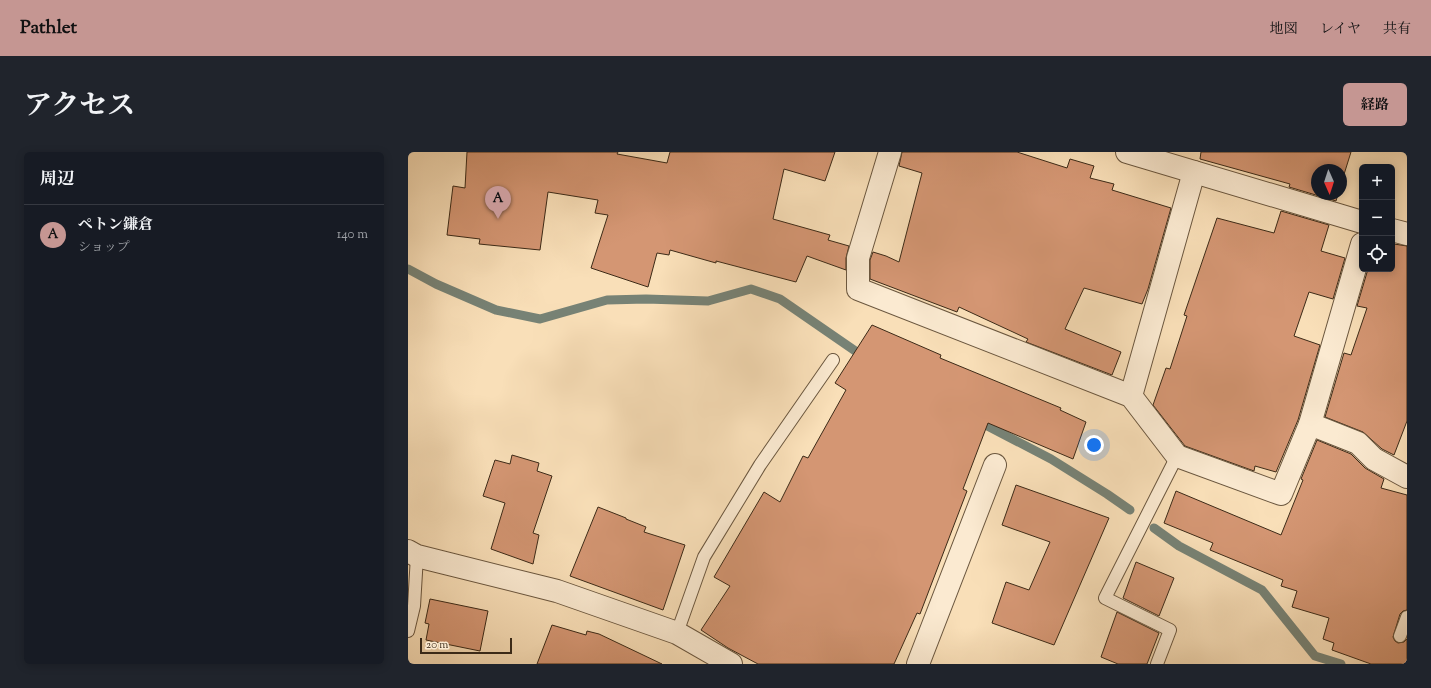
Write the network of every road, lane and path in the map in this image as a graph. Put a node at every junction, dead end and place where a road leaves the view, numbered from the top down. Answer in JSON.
{"nodes":[{"id":1,"x":890,"y":152,"type":"edge"},
{"id":2,"x":1127,"y":152,"type":"edge"},
{"id":3,"x":1187,"y":164,"type":"edge"},
{"id":4,"x":1359,"y":221,"type":"edge"},
{"id":5,"x":1395,"y":231,"type":"edge"},
{"id":6,"x":1407,"y":234,"type":"edge"},
{"id":7,"x":1359,"y":254,"type":"edge"},
{"id":8,"x":833,"y":360,"type":"dead end"},
{"id":9,"x":1131,"y":396,"type":"junction"},
{"id":10,"x":1310,"y":424,"type":"junction"},
{"id":11,"x":1177,"y":456,"type":"junction"},
{"id":12,"x":995,"y":465,"type":"dead end"},
{"id":13,"x":1407,"y":477,"type":"edge"},
{"id":14,"x":412,"y":553,"type":"edge"},
{"id":15,"x":1407,"y":617,"type":"edge"},
{"id":16,"x":408,"y":631,"type":"edge"},
{"id":17,"x":677,"y":633,"type":"junction"},
{"id":18,"x":1400,"y":636,"type":"dead end"},
{"id":19,"x":731,"y":664,"type":"edge"},
{"id":20,"x":918,"y":664,"type":"edge"},
{"id":21,"x":1157,"y":664,"type":"edge"}],
"edges":[{"from":1,"to":9,"type":"street"},
{"from":2,"to":3,"type":"street"},
{"from":3,"to":4,"type":"street"},
{"from":3,"to":9,"type":"street"},
{"from":5,"to":6,"type":"street"},
{"from":7,"to":10,"type":"street"},
{"from":8,"to":17,"type":"lane"},
{"from":9,"to":11,"type":"street"},
{"from":10,"to":11,"type":"street"},
{"from":10,"to":13,"type":"street"},
{"from":11,"to":21,"type":"lane"},
{"from":12,"to":20,"type":"street"},
{"from":14,"to":16,"type":"lane"},
{"from":14,"to":17,"type":"street"},
{"from":15,"to":18,"type":"lane"},
{"from":17,"to":19,"type":"street"}]}
